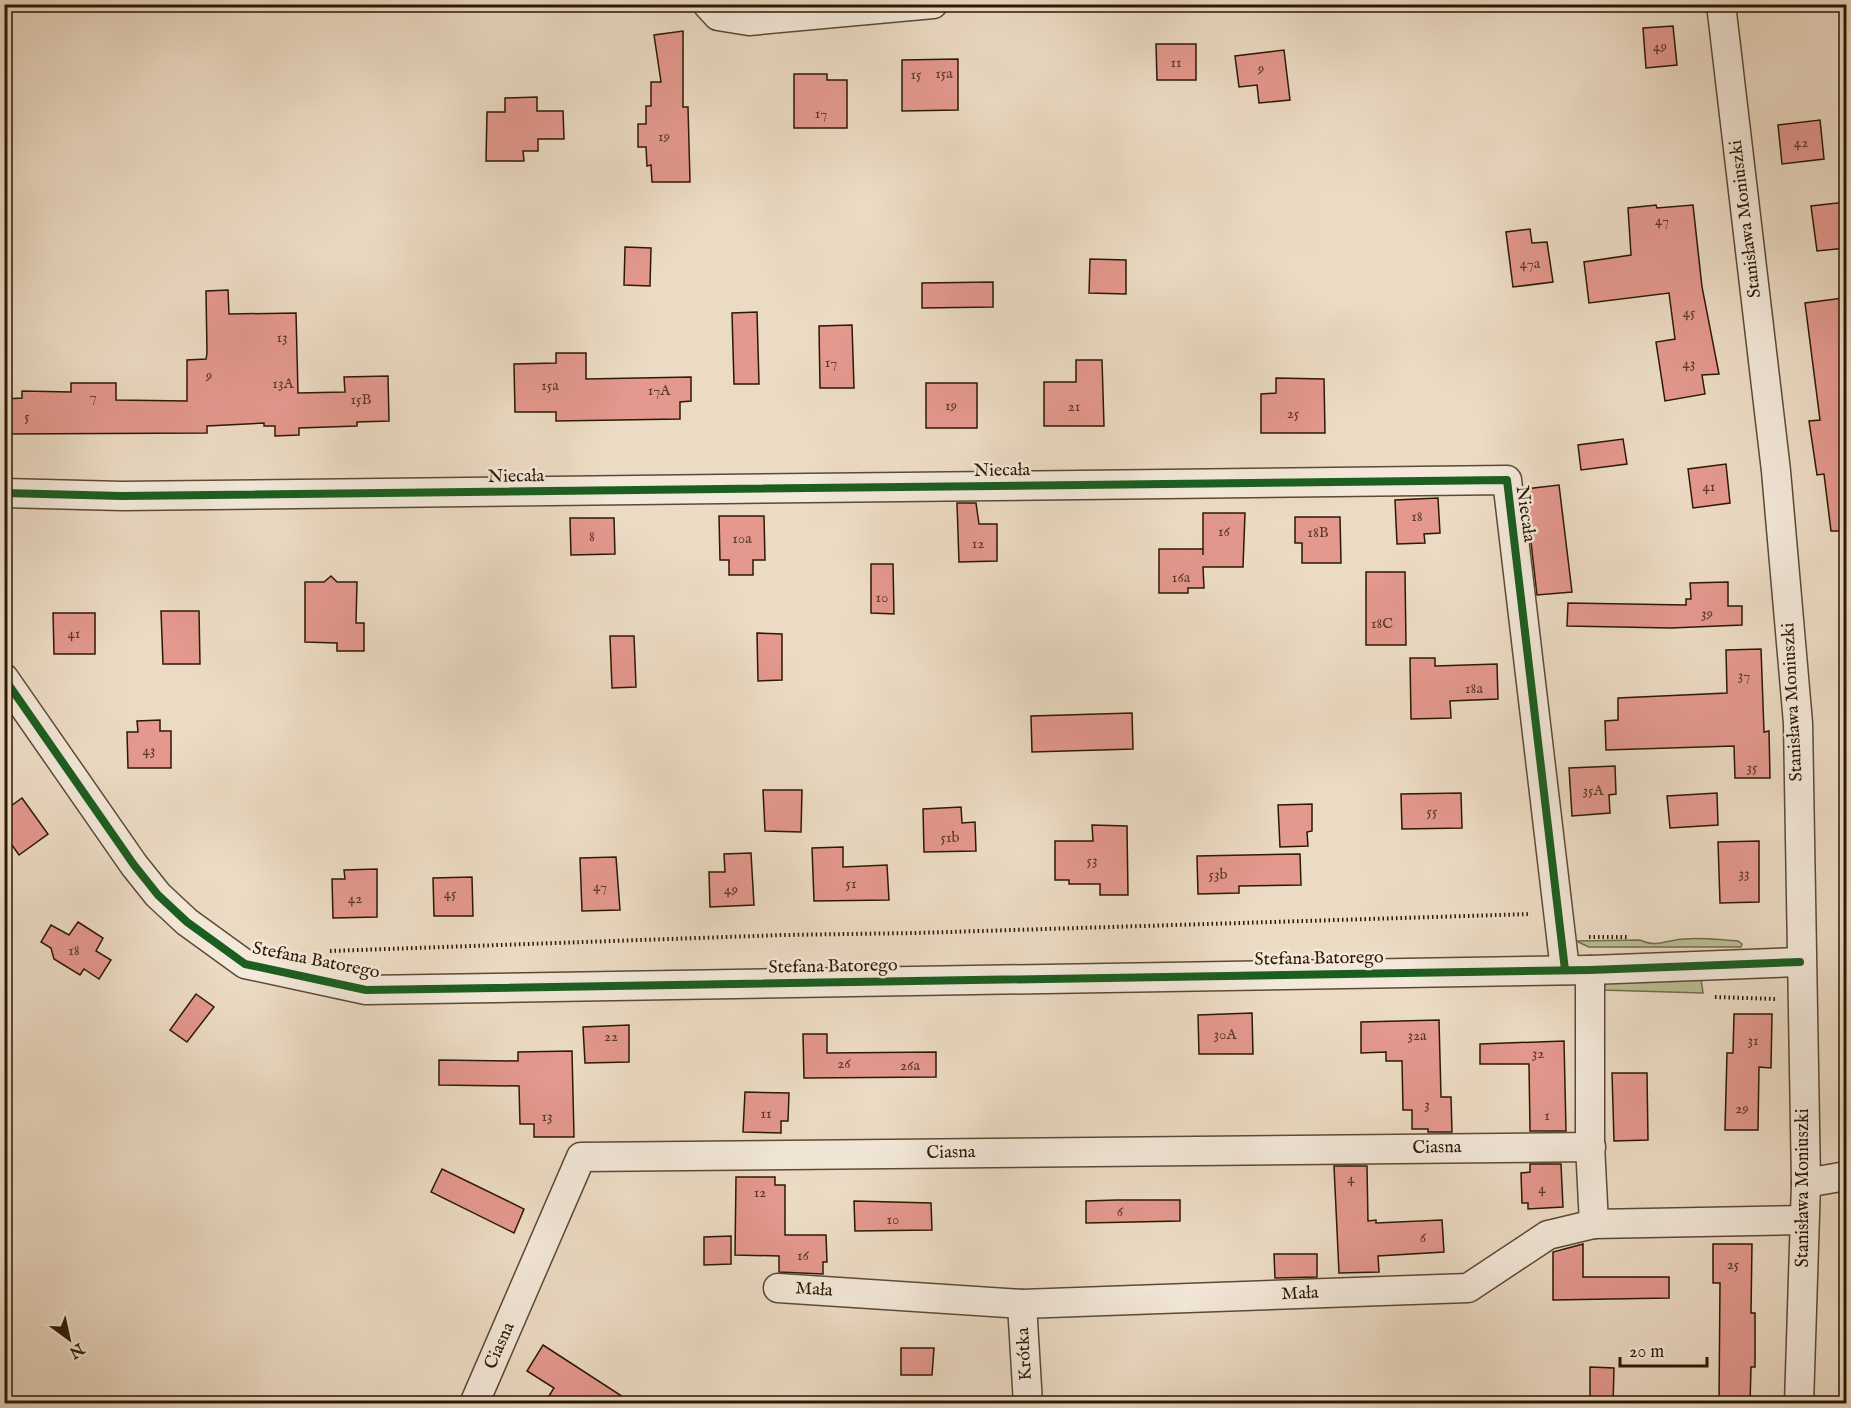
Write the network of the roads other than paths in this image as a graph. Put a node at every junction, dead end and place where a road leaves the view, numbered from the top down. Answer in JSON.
{"nodes":[{"id":1,"x":707,"y":4,"type":"edge"},
{"id":2,"x":933,"y":4,"type":"edge"},
{"id":3,"x":1721,"y":4,"type":"edge"},
{"id":4,"x":4,"y":493,"type":"edge"},
{"id":5,"x":4,"y":678,"type":"edge"},
{"id":6,"x":1800,"y":962,"type":"junction"},
{"id":7,"x":1577,"y":970,"type":"junction"},
{"id":8,"x":1591,"y":1147,"type":"junction"},
{"id":9,"x":1846,"y":1176,"type":"edge"},
{"id":10,"x":1806,"y":1183,"type":"junction"},
{"id":11,"x":1804,"y":1220,"type":"junction"},
{"id":12,"x":1594,"y":1224,"type":"junction"},
{"id":13,"x":778,"y":1288,"type":"dead end"},
{"id":14,"x":1022,"y":1304,"type":"junction"},
{"id":15,"x":474,"y":1404,"type":"edge"},
{"id":16,"x":1028,"y":1404,"type":"edge"},
{"id":17,"x":1799,"y":1404,"type":"edge"}],
"edges":[{"from":1,"to":2,"type":"street"},
{"from":3,"to":6,"type":"street","name":"Stanisława Moniuszki"},
{"from":4,"to":7,"type":"street","name":"Niecała"},
{"from":5,"to":7,"type":"street","name":"Stefana Batorego"},
{"from":6,"to":7,"type":"street","name":"Stefana Batorego"},
{"from":6,"to":10,"type":"street","name":"Stanisława Moniuszki"},
{"from":7,"to":8,"type":"street"},
{"from":8,"to":12,"type":"street"},
{"from":8,"to":15,"type":"street","name":"Ciasna"},
{"from":9,"to":10,"type":"street"},
{"from":10,"to":11,"type":"street","name":"Stanisława Moniuszki"},
{"from":11,"to":12,"type":"street","name":"Mała"},
{"from":11,"to":17,"type":"street","name":"Stanisława Moniuszki"},
{"from":12,"to":14,"type":"street","name":"Mała"},
{"from":13,"to":14,"type":"street","name":"Mała"},
{"from":14,"to":16,"type":"street","name":"Krótka"}]}
